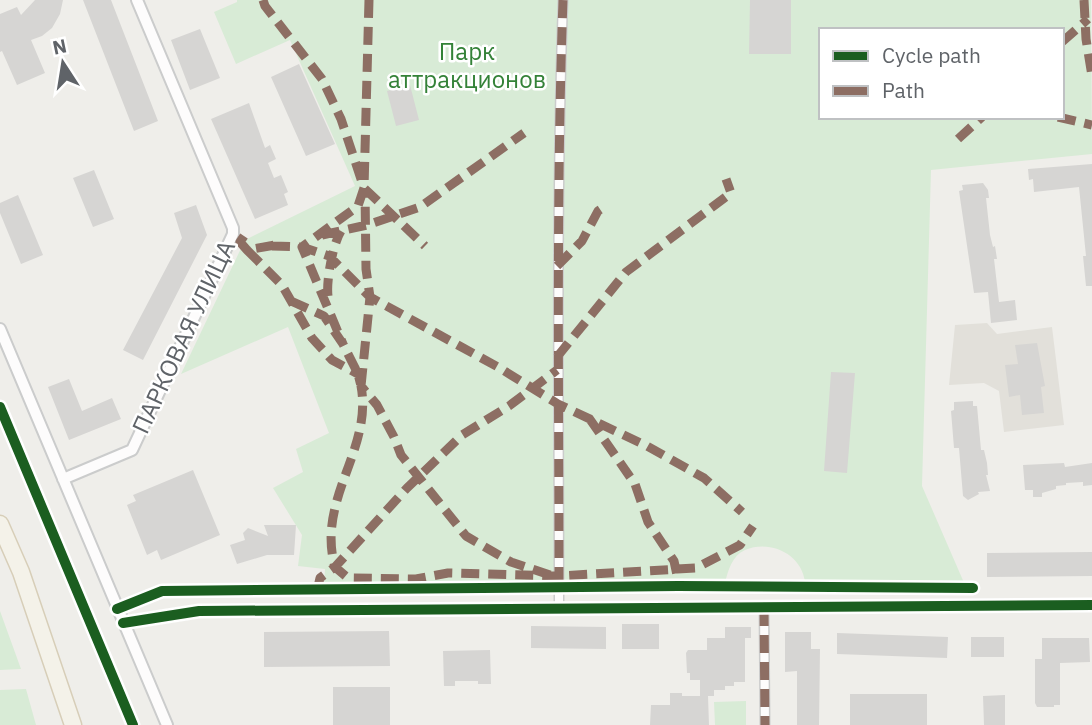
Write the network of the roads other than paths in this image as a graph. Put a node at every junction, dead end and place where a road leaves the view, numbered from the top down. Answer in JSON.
{"nodes":[{"id":1,"x":137,"y":0,"type":"edge"},
{"id":2,"x":563,"y":0,"type":"edge"},
{"id":3,"x":0,"y":329,"type":"edge"},
{"id":4,"x":63,"y":479,"type":"junction"},
{"id":5,"x":0,"y":524,"type":"edge"},
{"id":6,"x":1092,"y":605,"type":"edge"},
{"id":7,"x":764,"y":608,"type":"junction"},
{"id":8,"x":559,"y":609,"type":"junction"},
{"id":9,"x":123,"y":623,"type":"junction"},
{"id":10,"x":73,"y":725,"type":"edge"},
{"id":11,"x":167,"y":725,"type":"edge"},
{"id":12,"x":765,"y":725,"type":"edge"}],
"edges":[{"from":1,"to":4,"type":"street","name":"ПАРКОВАЯ УЛИЦА"},
{"from":2,"to":8,"type":"street"},
{"from":3,"to":4,"type":"street"},
{"from":4,"to":9,"type":"street"},
{"from":5,"to":10,"type":"main road"},
{"from":6,"to":7,"type":"street"},
{"from":7,"to":8,"type":"street"},
{"from":7,"to":12,"type":"street"},
{"from":8,"to":9,"type":"street"},
{"from":9,"to":11,"type":"street"}]}
